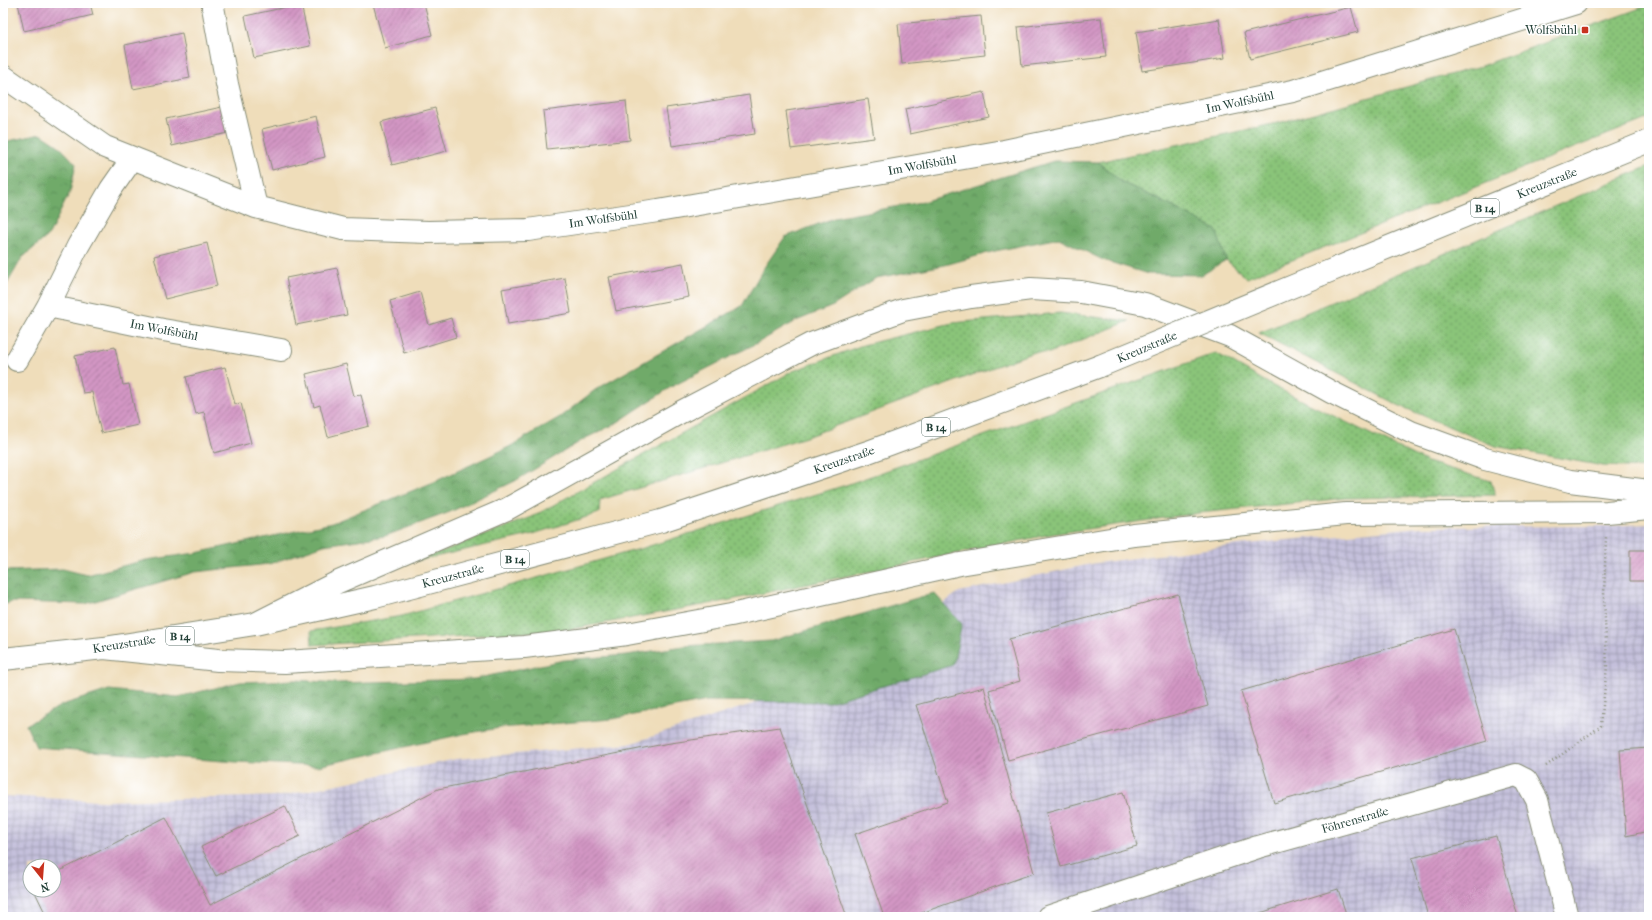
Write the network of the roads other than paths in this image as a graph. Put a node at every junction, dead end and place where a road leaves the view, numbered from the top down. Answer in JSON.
{"nodes":[{"id":1,"x":1576,"y":3,"type":"edge"},
{"id":2,"x":213,"y":7,"type":"dead end"},
{"id":3,"x":3,"y":77,"type":"edge"},
{"id":4,"x":1649,"y":141,"type":"edge"},
{"id":5,"x":132,"y":159,"type":"junction"},
{"id":6,"x":256,"y":206,"type":"junction"},
{"id":7,"x":48,"y":306,"type":"junction"},
{"id":8,"x":281,"y":350,"type":"dead end"},
{"id":9,"x":17,"y":360,"type":"dead end"},
{"id":10,"x":1649,"y":491,"type":"edge"},
{"id":11,"x":1649,"y":508,"type":"edge"},
{"id":12,"x":255,"y":624,"type":"junction"},
{"id":13,"x":104,"y":648,"type":"junction"},
{"id":14,"x":3,"y":659,"type":"edge"},
{"id":15,"x":1048,"y":917,"type":"edge"},
{"id":16,"x":1567,"y":917,"type":"edge"}],
"edges":[{"from":1,"to":6,"type":"main road","name":"Im Wolfsbühl"},
{"from":2,"to":6,"type":"main road"},
{"from":3,"to":5,"type":"main road","name":"Im Wolfsbühl"},
{"from":4,"to":12,"type":"main road","name":"Kreuzstraße","number":"B 14","bridge":true},
{"from":5,"to":6,"type":"main road","name":"Im Wolfsbühl"},
{"from":5,"to":7,"type":"main road"},
{"from":7,"to":8,"type":"main road","name":"Im Wolfsbühl"},
{"from":7,"to":9,"type":"main road"},
{"from":10,"to":12,"type":"main road"},
{"from":11,"to":13,"type":"main road"},
{"from":12,"to":13,"type":"main road","name":"Kreuzstraße","number":"B 14"},
{"from":13,"to":14,"type":"main road","name":"Kreuzstraße","number":"B 14"},
{"from":15,"to":16,"type":"main road","name":"Föhrenstraße"}]}
